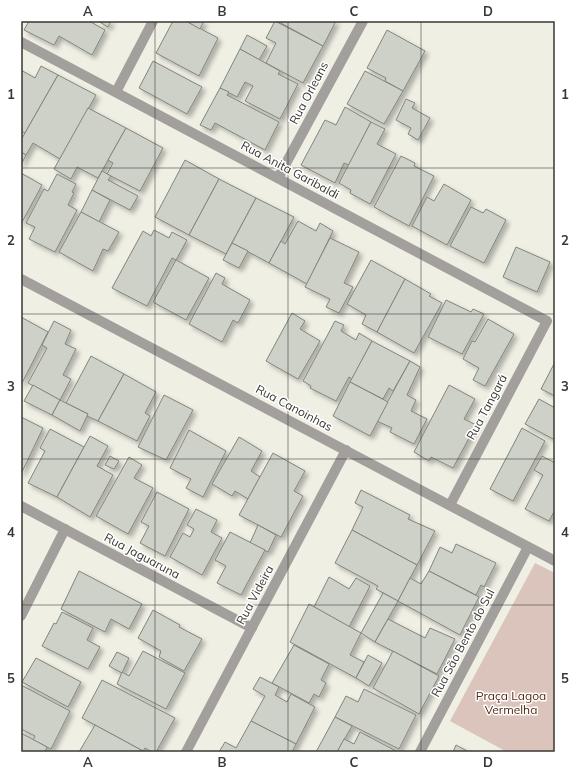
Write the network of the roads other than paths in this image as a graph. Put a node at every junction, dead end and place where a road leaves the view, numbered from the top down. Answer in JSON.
{"nodes":[{"id":1,"x":153,"y":21,"type":"edge"},
{"id":2,"x":362,"y":21,"type":"edge"},
{"id":3,"x":21,"y":42,"type":"edge"},
{"id":4,"x":116,"y":92,"type":"junction"},
{"id":5,"x":278,"y":178,"type":"junction"},
{"id":6,"x":21,"y":279,"type":"edge"},
{"id":7,"x":547,"y":321,"type":"joint"},
{"id":8,"x":346,"y":450,"type":"junction"},
{"id":9,"x":450,"y":505,"type":"junction"},
{"id":10,"x":21,"y":506,"type":"edge"},
{"id":11,"x":66,"y":530,"type":"junction"},
{"id":12,"x":528,"y":547,"type":"junction"},
{"id":13,"x":555,"y":560,"type":"edge"},
{"id":14,"x":21,"y":616,"type":"edge"},
{"id":15,"x":252,"y":628,"type":"junction"},
{"id":16,"x":186,"y":752,"type":"edge"},
{"id":17,"x":420,"y":752,"type":"edge"}],
"edges":[{"from":1,"to":4,"type":"street"},
{"from":2,"to":5,"type":"street","name":"Rua Orleans"},
{"from":3,"to":4,"type":"street","name":"Rua Anita Garibaldi"},
{"from":4,"to":5,"type":"street","name":"Rua Anita Garibaldi"},
{"from":5,"to":7,"type":"street","name":"Rua Anita Garibaldi"},
{"from":6,"to":8,"type":"street","name":"Rua Canoinhas"},
{"from":7,"to":9,"type":"street","name":"Rua Tangará"},
{"from":8,"to":9,"type":"street","name":"Rua Canoinhas"},
{"from":8,"to":15,"type":"street","name":"Rua Videira"},
{"from":9,"to":12,"type":"street","name":"Rua Canoinhas"},
{"from":10,"to":11,"type":"street","name":"Rua Jaguaruna"},
{"from":11,"to":14,"type":"street"},
{"from":11,"to":15,"type":"street","name":"Rua Jaguaruna"},
{"from":12,"to":13,"type":"street","name":"Rua Canoinhas"},
{"from":12,"to":17,"type":"street","name":"Rua São Bento do Sul"},
{"from":15,"to":16,"type":"street","name":"Rua Videira"}]}
